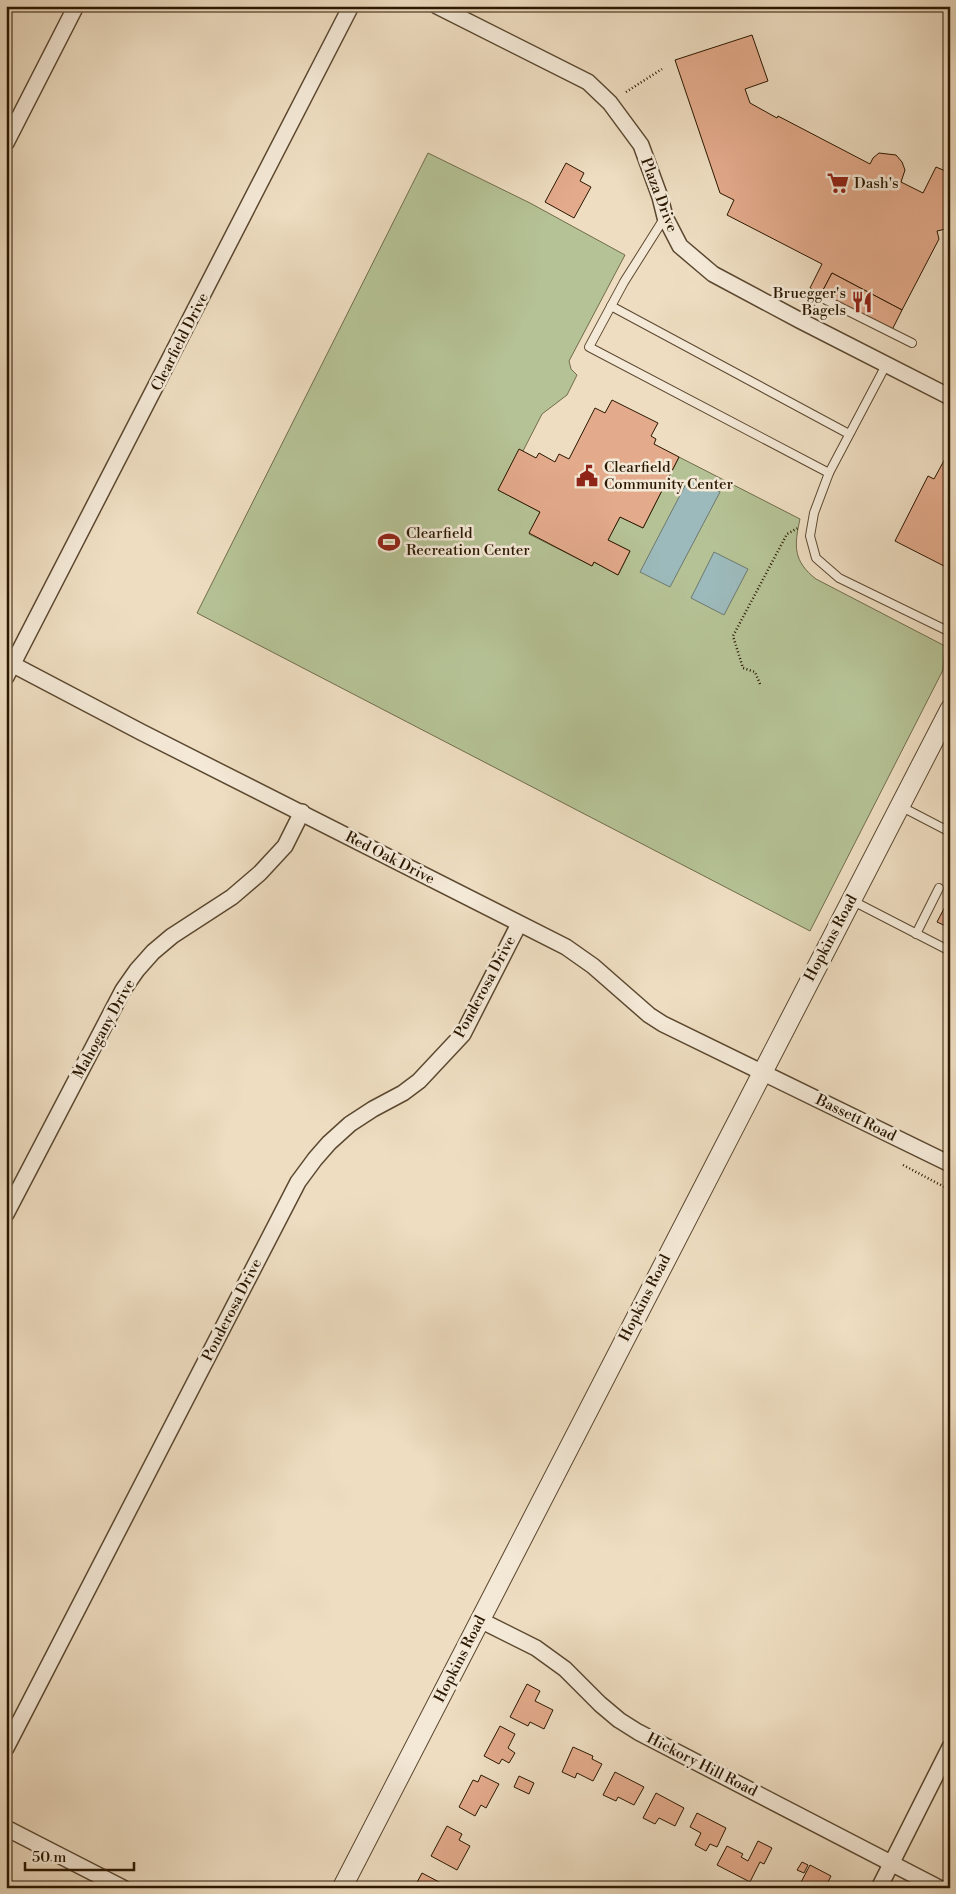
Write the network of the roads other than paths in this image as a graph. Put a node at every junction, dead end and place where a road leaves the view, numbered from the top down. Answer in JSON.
{"nodes":[{"id":1,"x":76,"y":6,"type":"edge"},
{"id":2,"x":352,"y":6,"type":"edge"},
{"id":3,"x":436,"y":6,"type":"edge"},
{"id":4,"x":6,"y":143,"type":"edge"},
{"id":5,"x":665,"y":217,"type":"junction"},
{"id":6,"x":611,"y":306,"type":"junction"},
{"id":7,"x":801,"y":321,"type":"junction"},
{"id":8,"x":912,"y":343,"type":"dead end"},
{"id":9,"x":886,"y":365,"type":"junction"},
{"id":10,"x":950,"y":397,"type":"edge"},
{"id":11,"x":850,"y":434,"type":"junction"},
{"id":12,"x":829,"y":473,"type":"junction"},
{"id":13,"x":950,"y":632,"type":"edge"},
{"id":14,"x":8,"y":668,"type":"edge"},
{"id":15,"x":950,"y":710,"type":"edge"},
{"id":16,"x":900,"y":806,"type":"junction"},
{"id":17,"x":302,"y":812,"type":"junction"},
{"id":18,"x":950,"y":832,"type":"edge"},
{"id":19,"x":939,"y":888,"type":"dead end"},
{"id":20,"x":851,"y":900,"type":"junction"},
{"id":21,"x":519,"y":924,"type":"junction"},
{"id":22,"x":916,"y":934,"type":"junction"},
{"id":23,"x":950,"y":951,"type":"edge"},
{"id":24,"x":762,"y":1071,"type":"junction"},
{"id":25,"x":950,"y":1164,"type":"edge"},
{"id":26,"x":6,"y":1214,"type":"edge"},
{"id":27,"x":480,"y":1620,"type":"junction"},
{"id":28,"x":950,"y":1747,"type":"edge"},
{"id":29,"x":6,"y":1748,"type":"edge"},
{"id":30,"x":6,"y":1828,"type":"edge"},
{"id":31,"x":891,"y":1864,"type":"junction"},
{"id":32,"x":123,"y":1888,"type":"edge"},
{"id":33,"x":342,"y":1888,"type":"edge"},
{"id":34,"x":879,"y":1888,"type":"edge"},
{"id":35,"x":939,"y":1888,"type":"edge"}],
"edges":[{"from":1,"to":4,"type":"street"},
{"from":2,"to":14,"type":"street","name":"Clearfield Drive"},
{"from":3,"to":5,"type":"street","name":"Plaza Drive"},
{"from":5,"to":6,"type":"lane"},
{"from":5,"to":7,"type":"street","name":"Plaza Drive"},
{"from":6,"to":11,"type":"lane"},
{"from":6,"to":12,"type":"lane"},
{"from":7,"to":8,"type":"lane"},
{"from":7,"to":9,"type":"street","name":"Plaza Drive"},
{"from":9,"to":10,"type":"street","name":"Plaza Drive"},
{"from":9,"to":11,"type":"lane"},
{"from":11,"to":12,"type":"lane"},
{"from":12,"to":13,"type":"lane"},
{"from":14,"to":17,"type":"street","name":"Red Oak Drive"},
{"from":15,"to":16,"type":"street","name":"Hopkins Road"},
{"from":16,"to":18,"type":"lane"},
{"from":16,"to":20,"type":"street","name":"Hopkins Road"},
{"from":17,"to":21,"type":"street","name":"Red Oak Drive"},
{"from":17,"to":26,"type":"street","name":"Mahogany Drive"},
{"from":19,"to":22,"type":"lane"},
{"from":20,"to":22,"type":"lane"},
{"from":20,"to":24,"type":"street","name":"Hopkins Road"},
{"from":21,"to":24,"type":"street","name":"Red Oak Drive"},
{"from":21,"to":29,"type":"street","name":"Ponderosa Drive"},
{"from":22,"to":23,"type":"lane"},
{"from":24,"to":25,"type":"street","name":"Bassett Road"},
{"from":24,"to":27,"type":"street","name":"Hopkins Road"},
{"from":27,"to":31,"type":"street","name":"Hickory Hill Road"},
{"from":27,"to":33,"type":"street","name":"Hopkins Road"},
{"from":28,"to":31,"type":"street"},
{"from":30,"to":32,"type":"street"},
{"from":31,"to":34,"type":"street"},
{"from":31,"to":35,"type":"street","name":"Hickory Hill Road"}]}
